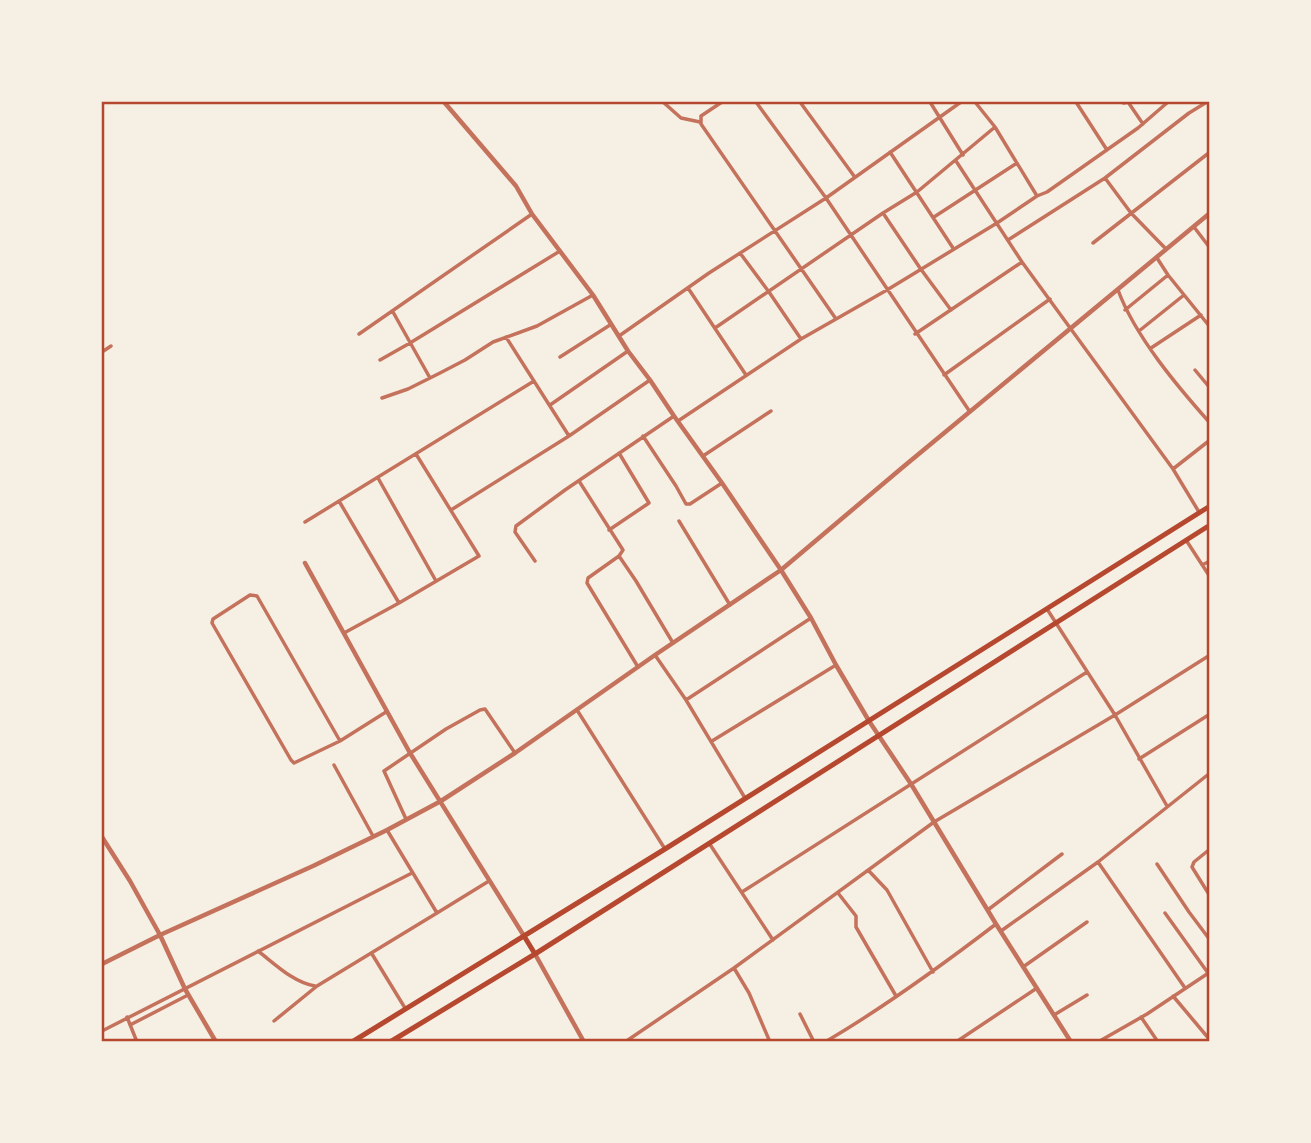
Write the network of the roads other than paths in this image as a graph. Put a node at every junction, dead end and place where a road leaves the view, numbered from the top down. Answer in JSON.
{"nodes":[{"id":1,"x":444,"y":102,"type":"edge"},
{"id":2,"x":663,"y":102,"type":"edge"},
{"id":3,"x":722,"y":102,"type":"edge"},
{"id":4,"x":756,"y":102,"type":"edge"},
{"id":5,"x":800,"y":102,"type":"edge"},
{"id":6,"x":930,"y":102,"type":"edge"},
{"id":7,"x":961,"y":102,"type":"edge"},
{"id":8,"x":975,"y":102,"type":"edge"},
{"id":9,"x":1076,"y":102,"type":"edge"},
{"id":10,"x":1121,"y":102,"type":"edge"},
{"id":11,"x":1168,"y":102,"type":"edge"},
{"id":12,"x":1207,"y":102,"type":"edge"},
{"id":13,"x":939,"y":118,"type":"junction"},
{"id":14,"x":700,"y":122,"type":"junction"},
{"id":15,"x":1143,"y":124,"type":"junction"},
{"id":16,"x":995,"y":127,"type":"junction"},
{"id":17,"x":1107,"y":150,"type":"junction"},
{"id":18,"x":890,"y":152,"type":"junction"},
{"id":19,"x":1209,"y":152,"type":"edge"},
{"id":20,"x":963,"y":155,"type":"junction"},
{"id":21,"x":956,"y":161,"type":"junction"},
{"id":22,"x":1017,"y":163,"type":"junction"},
{"id":23,"x":854,"y":176,"type":"junction"},
{"id":24,"x":1105,"y":178,"type":"junction"},
{"id":25,"x":976,"y":191,"type":"junction"},
{"id":26,"x":918,"y":192,"type":"junction"},
{"id":27,"x":1037,"y":197,"type":"junction"},
{"id":28,"x":825,"y":198,"type":"junction"},
{"id":29,"x":1132,"y":212,"type":"junction"},
{"id":30,"x":883,"y":213,"type":"junction"},
{"id":31,"x":1209,"y":213,"type":"edge"},
{"id":32,"x":532,"y":214,"type":"junction"},
{"id":33,"x":934,"y":217,"type":"junction"},
{"id":34,"x":997,"y":223,"type":"junction"},
{"id":35,"x":1193,"y":226,"type":"junction"},
{"id":36,"x":774,"y":230,"type":"junction"},
{"id":37,"x":850,"y":236,"type":"junction"},
{"id":38,"x":1008,"y":240,"type":"junction"},
{"id":39,"x":1093,"y":243,"type":"dead end"},
{"id":40,"x":953,"y":248,"type":"junction"},
{"id":41,"x":1209,"y":248,"type":"edge"},
{"id":42,"x":1166,"y":249,"type":"junction"},
{"id":43,"x":560,"y":251,"type":"junction"},
{"id":44,"x":740,"y":253,"type":"junction"},
{"id":45,"x":1157,"y":258,"type":"junction"},
{"id":46,"x":1022,"y":262,"type":"junction"},
{"id":47,"x":920,"y":268,"type":"junction"},
{"id":48,"x":802,"y":269,"type":"junction"},
{"id":49,"x":1168,"y":275,"type":"junction"},
{"id":50,"x":688,"y":288,"type":"junction"},
{"id":51,"x":887,"y":290,"type":"junction"},
{"id":52,"x":1118,"y":290,"type":"junction"},
{"id":53,"x":769,"y":292,"type":"junction"},
{"id":54,"x":593,"y":295,"type":"junction"},
{"id":55,"x":1184,"y":295,"type":"junction"},
{"id":56,"x":1050,"y":299,"type":"junction"},
{"id":57,"x":951,"y":310,"type":"junction"},
{"id":58,"x":1125,"y":310,"type":"junction"},
{"id":59,"x":393,"y":311,"type":"junction"},
{"id":60,"x":1201,"y":315,"type":"junction"},
{"id":61,"x":836,"y":319,"type":"junction"},
{"id":62,"x":1208,"y":324,"type":"edge"},
{"id":63,"x":610,"y":325,"type":"junction"},
{"id":64,"x":715,"y":328,"type":"junction"},
{"id":65,"x":1071,"y":329,"type":"junction"},
{"id":66,"x":1139,"y":331,"type":"junction"},
{"id":67,"x":359,"y":334,"type":"dead end"},
{"id":68,"x":915,"y":334,"type":"junction"},
{"id":69,"x":619,"y":336,"type":"junction"},
{"id":70,"x":506,"y":337,"type":"junction"},
{"id":71,"x":801,"y":339,"type":"junction"},
{"id":72,"x":410,"y":343,"type":"junction"},
{"id":73,"x":111,"y":346,"type":"dead end"},
{"id":74,"x":1151,"y":348,"type":"junction"},
{"id":75,"x":628,"y":351,"type":"junction"},
{"id":76,"x":102,"y":352,"type":"edge"},
{"id":77,"x":560,"y":357,"type":"dead end"},
{"id":78,"x":380,"y":360,"type":"dead end"},
{"id":79,"x":1195,"y":370,"type":"dead end"},
{"id":80,"x":746,"y":375,"type":"junction"},
{"id":81,"x":944,"y":375,"type":"junction"},
{"id":82,"x":430,"y":378,"type":"junction"},
{"id":83,"x":650,"y":380,"type":"junction"},
{"id":84,"x":534,"y":381,"type":"junction"},
{"id":85,"x":1209,"y":388,"type":"edge"},
{"id":86,"x":382,"y":398,"type":"dead end"},
{"id":87,"x":550,"y":405,"type":"junction"},
{"id":88,"x":771,"y":411,"type":"dead end"},
{"id":89,"x":970,"y":412,"type":"junction"},
{"id":90,"x":676,"y":419,"type":"junction"},
{"id":91,"x":1209,"y":423,"type":"edge"},
{"id":92,"x":569,"y":436,"type":"junction"},
{"id":93,"x":643,"y":436,"type":"junction"},
{"id":94,"x":1209,"y":440,"type":"edge"},
{"id":95,"x":619,"y":453,"type":"junction"},
{"id":96,"x":416,"y":454,"type":"junction"},
{"id":97,"x":703,"y":456,"type":"junction"},
{"id":98,"x":1172,"y":469,"type":"junction"},
{"id":99,"x":378,"y":478,"type":"junction"},
{"id":100,"x":579,"y":481,"type":"junction"},
{"id":101,"x":722,"y":483,"type":"junction"},
{"id":102,"x":339,"y":501,"type":"junction"},
{"id":103,"x":1209,"y":506,"type":"edge"},
{"id":104,"x":451,"y":510,"type":"junction"},
{"id":105,"x":1199,"y":512,"type":"junction"},
{"id":106,"x":679,"y":521,"type":"dead end"},
{"id":107,"x":305,"y":522,"type":"dead end"},
{"id":108,"x":1209,"y":525,"type":"edge"},
{"id":109,"x":609,"y":530,"type":"junction"},
{"id":110,"x":1186,"y":540,"type":"junction"},
{"id":111,"x":1133,"y":554,"type":"junction"},
{"id":112,"x":619,"y":556,"type":"junction"},
{"id":113,"x":535,"y":561,"type":"dead end"},
{"id":114,"x":1209,"y":561,"type":"edge"},
{"id":115,"x":305,"y":563,"type":"dead end"},
{"id":116,"x":1202,"y":565,"type":"junction"},
{"id":117,"x":1142,"y":568,"type":"junction"},
{"id":118,"x":781,"y":570,"type":"junction"},
{"id":119,"x":1209,"y":577,"type":"edge"},
{"id":120,"x":436,"y":581,"type":"junction"},
{"id":121,"x":399,"y":603,"type":"junction"},
{"id":122,"x":730,"y":605,"type":"junction"},
{"id":123,"x":1047,"y":609,"type":"junction"},
{"id":124,"x":811,"y":618,"type":"junction"},
{"id":125,"x":1055,"y":623,"type":"junction"},
{"id":126,"x":344,"y":634,"type":"junction"},
{"id":127,"x":673,"y":643,"type":"junction"},
{"id":128,"x":1209,"y":654,"type":"edge"},
{"id":129,"x":655,"y":655,"type":"junction"},
{"id":130,"x":836,"y":665,"type":"junction"},
{"id":131,"x":638,"y":667,"type":"junction"},
{"id":132,"x":1087,"y":672,"type":"junction"},
{"id":133,"x":686,"y":701,"type":"junction"},
{"id":134,"x":577,"y":710,"type":"junction"},
{"id":135,"x":386,"y":712,"type":"junction"},
{"id":136,"x":1209,"y":714,"type":"edge"},
{"id":137,"x":1115,"y":715,"type":"junction"},
{"id":138,"x":870,"y":721,"type":"junction"},
{"id":139,"x":879,"y":735,"type":"junction"},
{"id":140,"x":340,"y":741,"type":"junction"},
{"id":141,"x":712,"y":741,"type":"junction"},
{"id":142,"x":410,"y":753,"type":"junction"},
{"id":143,"x":515,"y":753,"type":"junction"},
{"id":144,"x":1139,"y":759,"type":"junction"},
{"id":145,"x":334,"y":765,"type":"dead end"},
{"id":146,"x":1209,"y":773,"type":"edge"},
{"id":147,"x":911,"y":784,"type":"junction"},
{"id":148,"x":745,"y":798,"type":"junction"},
{"id":149,"x":441,"y":801,"type":"junction"},
{"id":150,"x":1167,"y":806,"type":"junction"},
{"id":151,"x":406,"y":819,"type":"junction"},
{"id":152,"x":934,"y":822,"type":"junction"},
{"id":153,"x":387,"y":830,"type":"junction"},
{"id":154,"x":373,"y":836,"type":"junction"},
{"id":155,"x":102,"y":837,"type":"edge"},
{"id":156,"x":709,"y":843,"type":"junction"},
{"id":157,"x":108,"y":849,"type":"junction"},
{"id":158,"x":665,"y":849,"type":"junction"},
{"id":159,"x":1209,"y":849,"type":"edge"},
{"id":160,"x":102,"y":852,"type":"edge"},
{"id":161,"x":1062,"y":854,"type":"dead end"},
{"id":162,"x":1098,"y":862,"type":"junction"},
{"id":163,"x":1157,"y":864,"type":"dead end"},
{"id":164,"x":868,"y":870,"type":"junction"},
{"id":165,"x":412,"y":873,"type":"junction"},
{"id":166,"x":490,"y":880,"type":"junction"},
{"id":167,"x":741,"y":892,"type":"junction"},
{"id":168,"x":838,"y":893,"type":"junction"},
{"id":169,"x":1209,"y":896,"type":"edge"},
{"id":170,"x":989,"y":909,"type":"junction"},
{"id":171,"x":438,"y":913,"type":"junction"},
{"id":172,"x":1165,"y":913,"type":"dead end"},
{"id":173,"x":1087,"y":922,"type":"dead end"},
{"id":174,"x":996,"y":924,"type":"junction"},
{"id":175,"x":1001,"y":931,"type":"junction"},
{"id":176,"x":160,"y":935,"type":"junction"},
{"id":177,"x":524,"y":936,"type":"junction"},
{"id":178,"x":773,"y":940,"type":"junction"},
{"id":179,"x":1209,"y":940,"type":"edge"},
{"id":180,"x":258,"y":951,"type":"junction"},
{"id":181,"x":372,"y":954,"type":"junction"},
{"id":182,"x":535,"y":954,"type":"junction"},
{"id":183,"x":102,"y":964,"type":"edge"},
{"id":184,"x":1023,"y":967,"type":"junction"},
{"id":185,"x":734,"y":968,"type":"junction"},
{"id":186,"x":933,"y":972,"type":"junction"},
{"id":187,"x":1209,"y":973,"type":"edge"},
{"id":188,"x":317,"y":986,"type":"junction"},
{"id":189,"x":1037,"y":988,"type":"junction"},
{"id":190,"x":1185,"y":988,"type":"junction"},
{"id":191,"x":186,"y":992,"type":"junction"},
{"id":192,"x":1087,"y":995,"type":"dead end"},
{"id":193,"x":896,"y":996,"type":"junction"},
{"id":194,"x":1173,"y":996,"type":"junction"},
{"id":195,"x":405,"y":1008,"type":"junction"},
{"id":196,"x":800,"y":1014,"type":"dead end"},
{"id":197,"x":1054,"y":1015,"type":"junction"},
{"id":198,"x":127,"y":1017,"type":"junction"},
{"id":199,"x":1141,"y":1017,"type":"junction"},
{"id":200,"x":274,"y":1021,"type":"dead end"},
{"id":201,"x":130,"y":1025,"type":"junction"},
{"id":202,"x":102,"y":1031,"type":"edge"},
{"id":203,"x":959,"y":1040,"type":"edge"},
{"id":204,"x":1209,"y":1040,"type":"edge"},
{"id":205,"x":137,"y":1041,"type":"edge"},
{"id":206,"x":216,"y":1041,"type":"edge"},
{"id":207,"x":352,"y":1041,"type":"edge"},
{"id":208,"x":390,"y":1041,"type":"edge"},
{"id":209,"x":583,"y":1041,"type":"edge"},
{"id":210,"x":625,"y":1041,"type":"edge"},
{"id":211,"x":770,"y":1041,"type":"edge"},
{"id":212,"x":814,"y":1041,"type":"edge"},
{"id":213,"x":825,"y":1041,"type":"edge"},
{"id":214,"x":1072,"y":1041,"type":"edge"},
{"id":215,"x":1098,"y":1041,"type":"edge"},
{"id":216,"x":1158,"y":1041,"type":"edge"}],
"edges":[{"from":1,"to":32,"type":"street"},
{"from":2,"to":14,"type":"street"},
{"from":3,"to":14,"type":"street"},
{"from":4,"to":28,"type":"street"},
{"from":5,"to":23,"type":"street"},
{"from":6,"to":13,"type":"street"},
{"from":7,"to":13,"type":"street"},
{"from":8,"to":16,"type":"street"},
{"from":9,"to":17,"type":"street"},
{"from":10,"to":15,"type":"street"},
{"from":11,"to":15,"type":"street"},
{"from":12,"to":24,"type":"street"},
{"from":13,"to":18,"type":"street"},
{"from":13,"to":20,"type":"street"},
{"from":14,"to":36,"type":"street"},
{"from":15,"to":17,"type":"street"},
{"from":16,"to":20,"type":"street"},
{"from":16,"to":22,"type":"street"},
{"from":17,"to":27,"type":"street"},
{"from":18,"to":23,"type":"street"},
{"from":18,"to":26,"type":"street"},
{"from":19,"to":29,"type":"street"},
{"from":20,"to":21,"type":"street"},
{"from":21,"to":25,"type":"street"},
{"from":21,"to":26,"type":"street"},
{"from":22,"to":25,"type":"street"},
{"from":22,"to":27,"type":"street"},
{"from":23,"to":28,"type":"street"},
{"from":24,"to":29,"type":"street"},
{"from":24,"to":38,"type":"street"},
{"from":25,"to":33,"type":"street"},
{"from":25,"to":34,"type":"street"},
{"from":26,"to":30,"type":"street"},
{"from":26,"to":33,"type":"street"},
{"from":27,"to":34,"type":"street"},
{"from":28,"to":36,"type":"street"},
{"from":28,"to":37,"type":"street"},
{"from":29,"to":39,"type":"street"},
{"from":29,"to":42,"type":"street"},
{"from":30,"to":37,"type":"street"},
{"from":30,"to":47,"type":"street"},
{"from":31,"to":35,"type":"street"},
{"from":32,"to":43,"type":"street"},
{"from":32,"to":59,"type":"street"},
{"from":33,"to":40,"type":"street"},
{"from":34,"to":38,"type":"street"},
{"from":34,"to":40,"type":"street"},
{"from":35,"to":41,"type":"street"},
{"from":35,"to":42,"type":"street"},
{"from":36,"to":44,"type":"street"},
{"from":36,"to":48,"type":"street"},
{"from":37,"to":48,"type":"street"},
{"from":37,"to":51,"type":"street"},
{"from":38,"to":46,"type":"street"},
{"from":40,"to":47,"type":"street"},
{"from":42,"to":45,"type":"street"},
{"from":43,"to":54,"type":"street"},
{"from":43,"to":72,"type":"street"},
{"from":44,"to":50,"type":"street"},
{"from":44,"to":53,"type":"street"},
{"from":45,"to":49,"type":"street"},
{"from":45,"to":52,"type":"street"},
{"from":46,"to":56,"type":"street"},
{"from":46,"to":57,"type":"street"},
{"from":47,"to":51,"type":"street"},
{"from":47,"to":57,"type":"street"},
{"from":48,"to":53,"type":"street"},
{"from":48,"to":61,"type":"street"},
{"from":49,"to":55,"type":"street"},
{"from":49,"to":58,"type":"street"},
{"from":50,"to":64,"type":"street"},
{"from":50,"to":69,"type":"street"},
{"from":51,"to":61,"type":"street"},
{"from":51,"to":68,"type":"street"},
{"from":52,"to":58,"type":"street"},
{"from":52,"to":65,"type":"street"},
{"from":53,"to":64,"type":"street"},
{"from":53,"to":71,"type":"street"},
{"from":54,"to":63,"type":"street"},
{"from":54,"to":70,"type":"street"},
{"from":55,"to":60,"type":"street"},
{"from":55,"to":66,"type":"street"},
{"from":56,"to":65,"type":"street"},
{"from":56,"to":81,"type":"street"},
{"from":57,"to":68,"type":"street"},
{"from":58,"to":66,"type":"street"},
{"from":59,"to":67,"type":"street"},
{"from":59,"to":72,"type":"street"},
{"from":60,"to":62,"type":"street"},
{"from":60,"to":74,"type":"street"},
{"from":61,"to":71,"type":"street"},
{"from":63,"to":69,"type":"street"},
{"from":63,"to":77,"type":"street"},
{"from":64,"to":80,"type":"street"},
{"from":65,"to":89,"type":"street"},
{"from":65,"to":98,"type":"street"},
{"from":66,"to":74,"type":"street"},
{"from":68,"to":81,"type":"street"},
{"from":69,"to":75,"type":"street"},
{"from":70,"to":82,"type":"street"},
{"from":70,"to":84,"type":"street"},
{"from":71,"to":80,"type":"street"},
{"from":72,"to":78,"type":"street"},
{"from":72,"to":82,"type":"street"},
{"from":73,"to":76,"type":"street"},
{"from":74,"to":91,"type":"street"},
{"from":75,"to":83,"type":"street"},
{"from":75,"to":87,"type":"street"},
{"from":79,"to":85,"type":"street"},
{"from":80,"to":90,"type":"street"},
{"from":81,"to":89,"type":"street"},
{"from":82,"to":86,"type":"street"},
{"from":83,"to":90,"type":"street"},
{"from":83,"to":92,"type":"street"},
{"from":84,"to":87,"type":"street"},
{"from":84,"to":96,"type":"street"},
{"from":87,"to":92,"type":"street"},
{"from":88,"to":97,"type":"street"},
{"from":89,"to":118,"type":"street"},
{"from":90,"to":93,"type":"street"},
{"from":90,"to":97,"type":"street"},
{"from":92,"to":104,"type":"street"},
{"from":93,"to":95,"type":"street"},
{"from":93,"to":101,"type":"street"},
{"from":94,"to":98,"type":"street"},
{"from":95,"to":100,"type":"street"},
{"from":95,"to":109,"type":"street"},
{"from":96,"to":99,"type":"street"},
{"from":96,"to":104,"type":"street"},
{"from":97,"to":101,"type":"street"},
{"from":98,"to":105,"type":"street"},
{"from":99,"to":102,"type":"street"},
{"from":99,"to":120,"type":"street"},
{"from":100,"to":109,"type":"street"},
{"from":100,"to":113,"type":"street"},
{"from":101,"to":118,"type":"street"},
{"from":102,"to":107,"type":"street"},
{"from":102,"to":121,"type":"street"},
{"from":103,"to":105,"type":"main road"},
{"from":104,"to":120,"type":"street"},
{"from":105,"to":111,"type":"main road"},
{"from":106,"to":122,"type":"street"},
{"from":108,"to":110,"type":"main road"},
{"from":109,"to":112,"type":"street"},
{"from":110,"to":116,"type":"street"},
{"from":110,"to":117,"type":"main road"},
{"from":111,"to":117,"type":"main road"},
{"from":111,"to":123,"type":"main road"},
{"from":112,"to":127,"type":"street"},
{"from":112,"to":131,"type":"street"},
{"from":114,"to":116,"type":"street"},
{"from":115,"to":126,"type":"street"},
{"from":116,"to":119,"type":"street"},
{"from":117,"to":125,"type":"main road"},
{"from":118,"to":122,"type":"street"},
{"from":118,"to":124,"type":"street"},
{"from":120,"to":121,"type":"street"},
{"from":121,"to":126,"type":"street"},
{"from":122,"to":127,"type":"street"},
{"from":123,"to":125,"type":"street"},
{"from":123,"to":138,"type":"main road"},
{"from":124,"to":130,"type":"street"},
{"from":124,"to":133,"type":"street"},
{"from":125,"to":132,"type":"street"},
{"from":125,"to":139,"type":"main road"},
{"from":126,"to":135,"type":"street"},
{"from":127,"to":129,"type":"street"},
{"from":128,"to":137,"type":"street"},
{"from":129,"to":131,"type":"street"},
{"from":129,"to":133,"type":"street"},
{"from":130,"to":138,"type":"street"},
{"from":130,"to":141,"type":"street"},
{"from":131,"to":134,"type":"street"},
{"from":132,"to":137,"type":"street"},
{"from":132,"to":147,"type":"street"},
{"from":133,"to":141,"type":"street"},
{"from":134,"to":143,"type":"street"},
{"from":134,"to":158,"type":"street"},
{"from":135,"to":140,"type":"street"},
{"from":135,"to":142,"type":"street"},
{"from":136,"to":144,"type":"street"},
{"from":137,"to":144,"type":"street"},
{"from":137,"to":152,"type":"street"},
{"from":138,"to":139,"type":"street"},
{"from":138,"to":148,"type":"main road"},
{"from":139,"to":147,"type":"street"},
{"from":139,"to":156,"type":"main road"},
{"from":140,"to":140,"type":"street"},
{"from":141,"to":148,"type":"street"},
{"from":142,"to":143,"type":"street"},
{"from":142,"to":149,"type":"street"},
{"from":142,"to":151,"type":"street"},
{"from":143,"to":149,"type":"street"},
{"from":144,"to":150,"type":"street"},
{"from":145,"to":154,"type":"street"},
{"from":146,"to":150,"type":"street"},
{"from":147,"to":152,"type":"street"},
{"from":147,"to":167,"type":"street"},
{"from":148,"to":158,"type":"main road"},
{"from":149,"to":151,"type":"street"},
{"from":149,"to":166,"type":"street"},
{"from":150,"to":162,"type":"street"},
{"from":151,"to":153,"type":"street"},
{"from":152,"to":164,"type":"street"},
{"from":152,"to":170,"type":"street"},
{"from":153,"to":154,"type":"street"},
{"from":153,"to":165,"type":"street"},
{"from":154,"to":176,"type":"street"},
{"from":155,"to":157,"type":"street"},
{"from":156,"to":167,"type":"street"},
{"from":156,"to":182,"type":"main road"},
{"from":157,"to":160,"type":"street"},
{"from":157,"to":176,"type":"street"},
{"from":158,"to":177,"type":"main road"},
{"from":159,"to":169,"type":"street"},
{"from":161,"to":170,"type":"street"},
{"from":162,"to":175,"type":"street"},
{"from":162,"to":190,"type":"street"},
{"from":163,"to":179,"type":"street"},
{"from":164,"to":168,"type":"street"},
{"from":164,"to":186,"type":"street"},
{"from":165,"to":171,"type":"street"},
{"from":165,"to":180,"type":"street"},
{"from":166,"to":171,"type":"street"},
{"from":166,"to":177,"type":"street"},
{"from":167,"to":178,"type":"street"},
{"from":168,"to":178,"type":"street"},
{"from":168,"to":193,"type":"street"},
{"from":170,"to":174,"type":"street"},
{"from":171,"to":181,"type":"street"},
{"from":172,"to":187,"type":"street"},
{"from":173,"to":184,"type":"street"},
{"from":174,"to":175,"type":"street"},
{"from":174,"to":186,"type":"street"},
{"from":175,"to":184,"type":"street"},
{"from":176,"to":183,"type":"street"},
{"from":176,"to":191,"type":"street"},
{"from":177,"to":182,"type":"main road"},
{"from":177,"to":195,"type":"main road"},
{"from":178,"to":185,"type":"street"},
{"from":180,"to":188,"type":"street"},
{"from":180,"to":191,"type":"street"},
{"from":181,"to":188,"type":"street"},
{"from":181,"to":195,"type":"street"},
{"from":182,"to":208,"type":"main road"},
{"from":182,"to":209,"type":"street"},
{"from":184,"to":189,"type":"street"},
{"from":185,"to":210,"type":"street"},
{"from":185,"to":211,"type":"street"},
{"from":186,"to":193,"type":"street"},
{"from":187,"to":190,"type":"street"},
{"from":188,"to":200,"type":"street"},
{"from":189,"to":197,"type":"street"},
{"from":189,"to":203,"type":"street"},
{"from":190,"to":194,"type":"street"},
{"from":191,"to":198,"type":"street"},
{"from":191,"to":201,"type":"street"},
{"from":191,"to":206,"type":"street"},
{"from":192,"to":197,"type":"street"},
{"from":193,"to":213,"type":"street"},
{"from":194,"to":199,"type":"street"},
{"from":194,"to":204,"type":"street"},
{"from":195,"to":207,"type":"main road"},
{"from":196,"to":212,"type":"street"},
{"from":197,"to":214,"type":"street"},
{"from":198,"to":201,"type":"street"},
{"from":198,"to":202,"type":"street"},
{"from":199,"to":215,"type":"street"},
{"from":199,"to":216,"type":"street"},
{"from":201,"to":205,"type":"street"}]}
